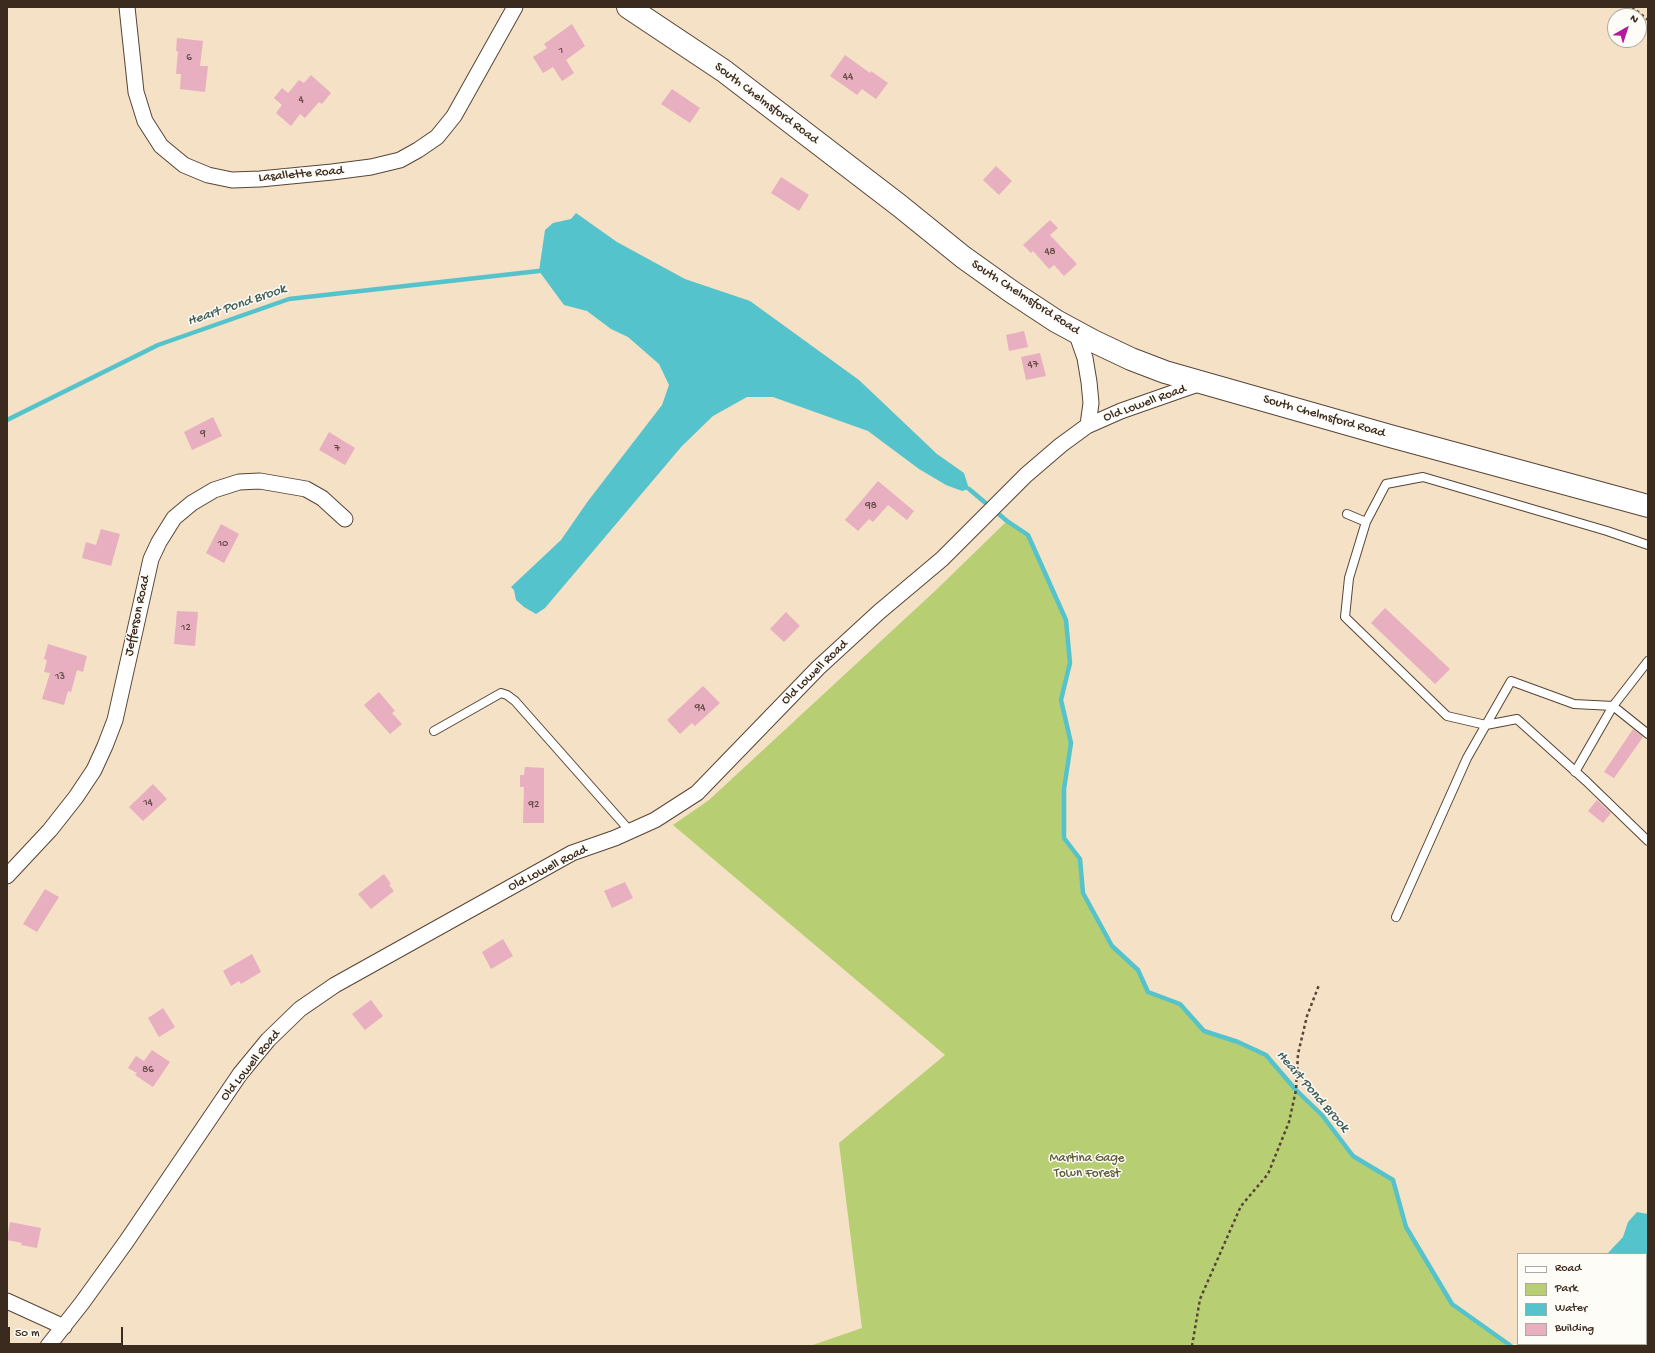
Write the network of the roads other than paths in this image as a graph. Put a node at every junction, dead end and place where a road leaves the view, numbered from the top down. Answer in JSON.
{"nodes":[{"id":1,"x":127,"y":7,"type":"edge"},
{"id":2,"x":515,"y":7,"type":"edge"},
{"id":3,"x":628,"y":7,"type":"edge"},
{"id":4,"x":1076,"y":332,"type":"junction"},
{"id":5,"x":1201,"y":383,"type":"junction"},
{"id":6,"x":1088,"y":425,"type":"junction"},
{"id":7,"x":1648,"y":506,"type":"edge"},
{"id":8,"x":1347,"y":514,"type":"dead end"},
{"id":9,"x":345,"y":519,"type":"dead end"},
{"id":10,"x":1366,"y":522,"type":"junction"},
{"id":11,"x":1648,"y":545,"type":"edge"},
{"id":12,"x":1648,"y":661,"type":"edge"},
{"id":13,"x":1613,"y":706,"type":"junction"},
{"id":14,"x":1486,"y":724,"type":"junction"},
{"id":15,"x":434,"y":731,"type":"dead end"},
{"id":16,"x":1648,"y":734,"type":"edge"},
{"id":17,"x":1575,"y":772,"type":"junction"},
{"id":18,"x":630,"y":831,"type":"junction"},
{"id":19,"x":1648,"y":841,"type":"edge"},
{"id":20,"x":7,"y":876,"type":"edge"},
{"id":21,"x":1396,"y":917,"type":"dead end"},
{"id":22,"x":7,"y":1301,"type":"edge"},
{"id":23,"x":64,"y":1327,"type":"junction"},
{"id":24,"x":48,"y":1346,"type":"edge"}],
"edges":[{"from":1,"to":2,"type":"street","name":"Lasallette Road"},
{"from":3,"to":4,"type":"main road","name":"South Chelmsford Road"},
{"from":4,"to":5,"type":"main road","name":"South Chelmsford Road"},
{"from":4,"to":6,"type":"street","name":"Old Lowell Road"},
{"from":5,"to":6,"type":"street","name":"Old Lowell Road"},
{"from":5,"to":7,"type":"main road","name":"South Chelmsford Road"},
{"from":6,"to":18,"type":"street","name":"Old Lowell Road"},
{"from":8,"to":10,"type":"lane"},
{"from":9,"to":20,"type":"street","name":"Jefferson Road"},
{"from":10,"to":11,"type":"lane"},
{"from":10,"to":14,"type":"lane"},
{"from":12,"to":13,"type":"lane"},
{"from":13,"to":14,"type":"lane"},
{"from":13,"to":16,"type":"lane"},
{"from":13,"to":17,"type":"lane"},
{"from":14,"to":17,"type":"lane"},
{"from":14,"to":21,"type":"lane"},
{"from":15,"to":18,"type":"lane"},
{"from":17,"to":19,"type":"lane"},
{"from":18,"to":23,"type":"street","name":"Old Lowell Road"},
{"from":22,"to":23,"type":"street"},
{"from":23,"to":24,"type":"street","name":"Old Lowell Road"}]}
